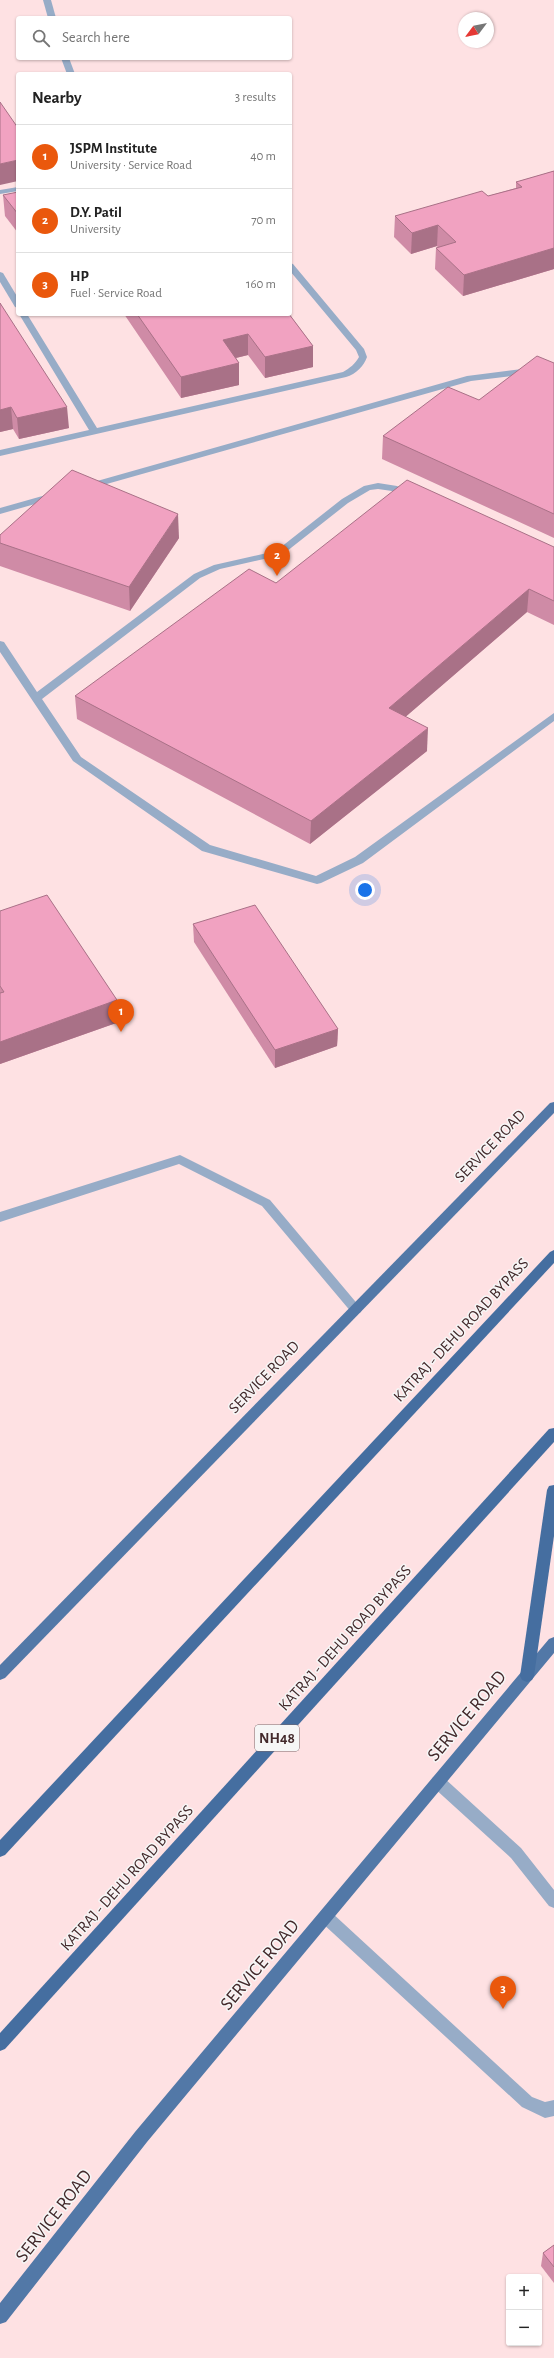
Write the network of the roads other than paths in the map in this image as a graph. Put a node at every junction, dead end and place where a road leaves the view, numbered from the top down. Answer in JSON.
{"nodes":[{"id":1,"x":47,"y":0,"type":"edge"},
{"id":2,"x":51,"y":16,"type":"edge"},
{"id":3,"x":66,"y":60,"type":"edge"},
{"id":4,"x":70,"y":72,"type":"edge"},
{"id":5,"x":16,"y":189,"type":"edge"},
{"id":6,"x":0,"y":192,"type":"edge"},
{"id":7,"x":292,"y":268,"type":"edge"},
{"id":8,"x":0,"y":275,"type":"edge"},
{"id":9,"x":16,"y":302,"type":"edge"},
{"id":10,"x":25,"y":316,"type":"edge"},
{"id":11,"x":554,"y":368,"type":"edge"},
{"id":12,"x":95,"y":432,"type":"junction"},
{"id":13,"x":0,"y":453,"type":"edge"},
{"id":14,"x":76,"y":490,"type":"edge"},
{"id":15,"x":61,"y":494,"type":"edge"},
{"id":16,"x":416,"y":498,"type":"edge"},
{"id":17,"x":0,"y":512,"type":"edge"},
{"id":18,"x":0,"y":644,"type":"edge"},
{"id":19,"x":37,"y":698,"type":"junction"},
{"id":20,"x":554,"y":716,"type":"edge"},
{"id":21,"x":554,"y":1106,"type":"edge"},
{"id":22,"x":0,"y":1217,"type":"edge"},
{"id":23,"x":554,"y":1256,"type":"edge"},
{"id":24,"x":356,"y":1310,"type":"junction"},
{"id":25,"x":554,"y":1433,"type":"edge"},
{"id":26,"x":554,"y":1490,"type":"edge"},
{"id":27,"x":554,"y":1643,"type":"edge"},
{"id":28,"x":0,"y":1674,"type":"edge"},
{"id":29,"x":527,"y":1676,"type":"junction"},
{"id":30,"x":438,"y":1782,"type":"junction"},
{"id":31,"x":0,"y":1850,"type":"edge"},
{"id":32,"x":554,"y":1901,"type":"edge"},
{"id":33,"x":326,"y":1917,"type":"junction"},
{"id":34,"x":0,"y":2044,"type":"edge"},
{"id":35,"x":554,"y":2108,"type":"edge"},
{"id":36,"x":0,"y":2316,"type":"edge"}],
"edges":[{"from":1,"to":2,"type":"lane"},
{"from":3,"to":4,"type":"lane"},
{"from":5,"to":6,"type":"lane"},
{"from":7,"to":12,"type":"lane"},
{"from":8,"to":9,"type":"lane"},
{"from":10,"to":12,"type":"lane"},
{"from":11,"to":14,"type":"lane"},
{"from":12,"to":13,"type":"lane"},
{"from":15,"to":17,"type":"lane"},
{"from":16,"to":19,"type":"lane"},
{"from":18,"to":19,"type":"lane"},
{"from":19,"to":20,"type":"lane"},
{"from":21,"to":24,"type":"main road","name":"SERVICE ROAD"},
{"from":22,"to":24,"type":"lane"},
{"from":23,"to":31,"type":"highway","name":"KATRAJ - DEHU ROAD BYPASS"},
{"from":24,"to":28,"type":"main road","name":"SERVICE ROAD"},
{"from":25,"to":34,"type":"highway","name":"KATRAJ - DEHU ROAD BYPASS","number":"NH48"},
{"from":26,"to":29,"type":"highway"},
{"from":27,"to":29,"type":"main road","name":"SERVICE ROAD"},
{"from":29,"to":30,"type":"main road","name":"SERVICE ROAD"},
{"from":30,"to":32,"type":"lane"},
{"from":30,"to":33,"type":"main road","name":"SERVICE ROAD"},
{"from":33,"to":35,"type":"lane"},
{"from":33,"to":36,"type":"main road","name":"SERVICE ROAD"}]}
